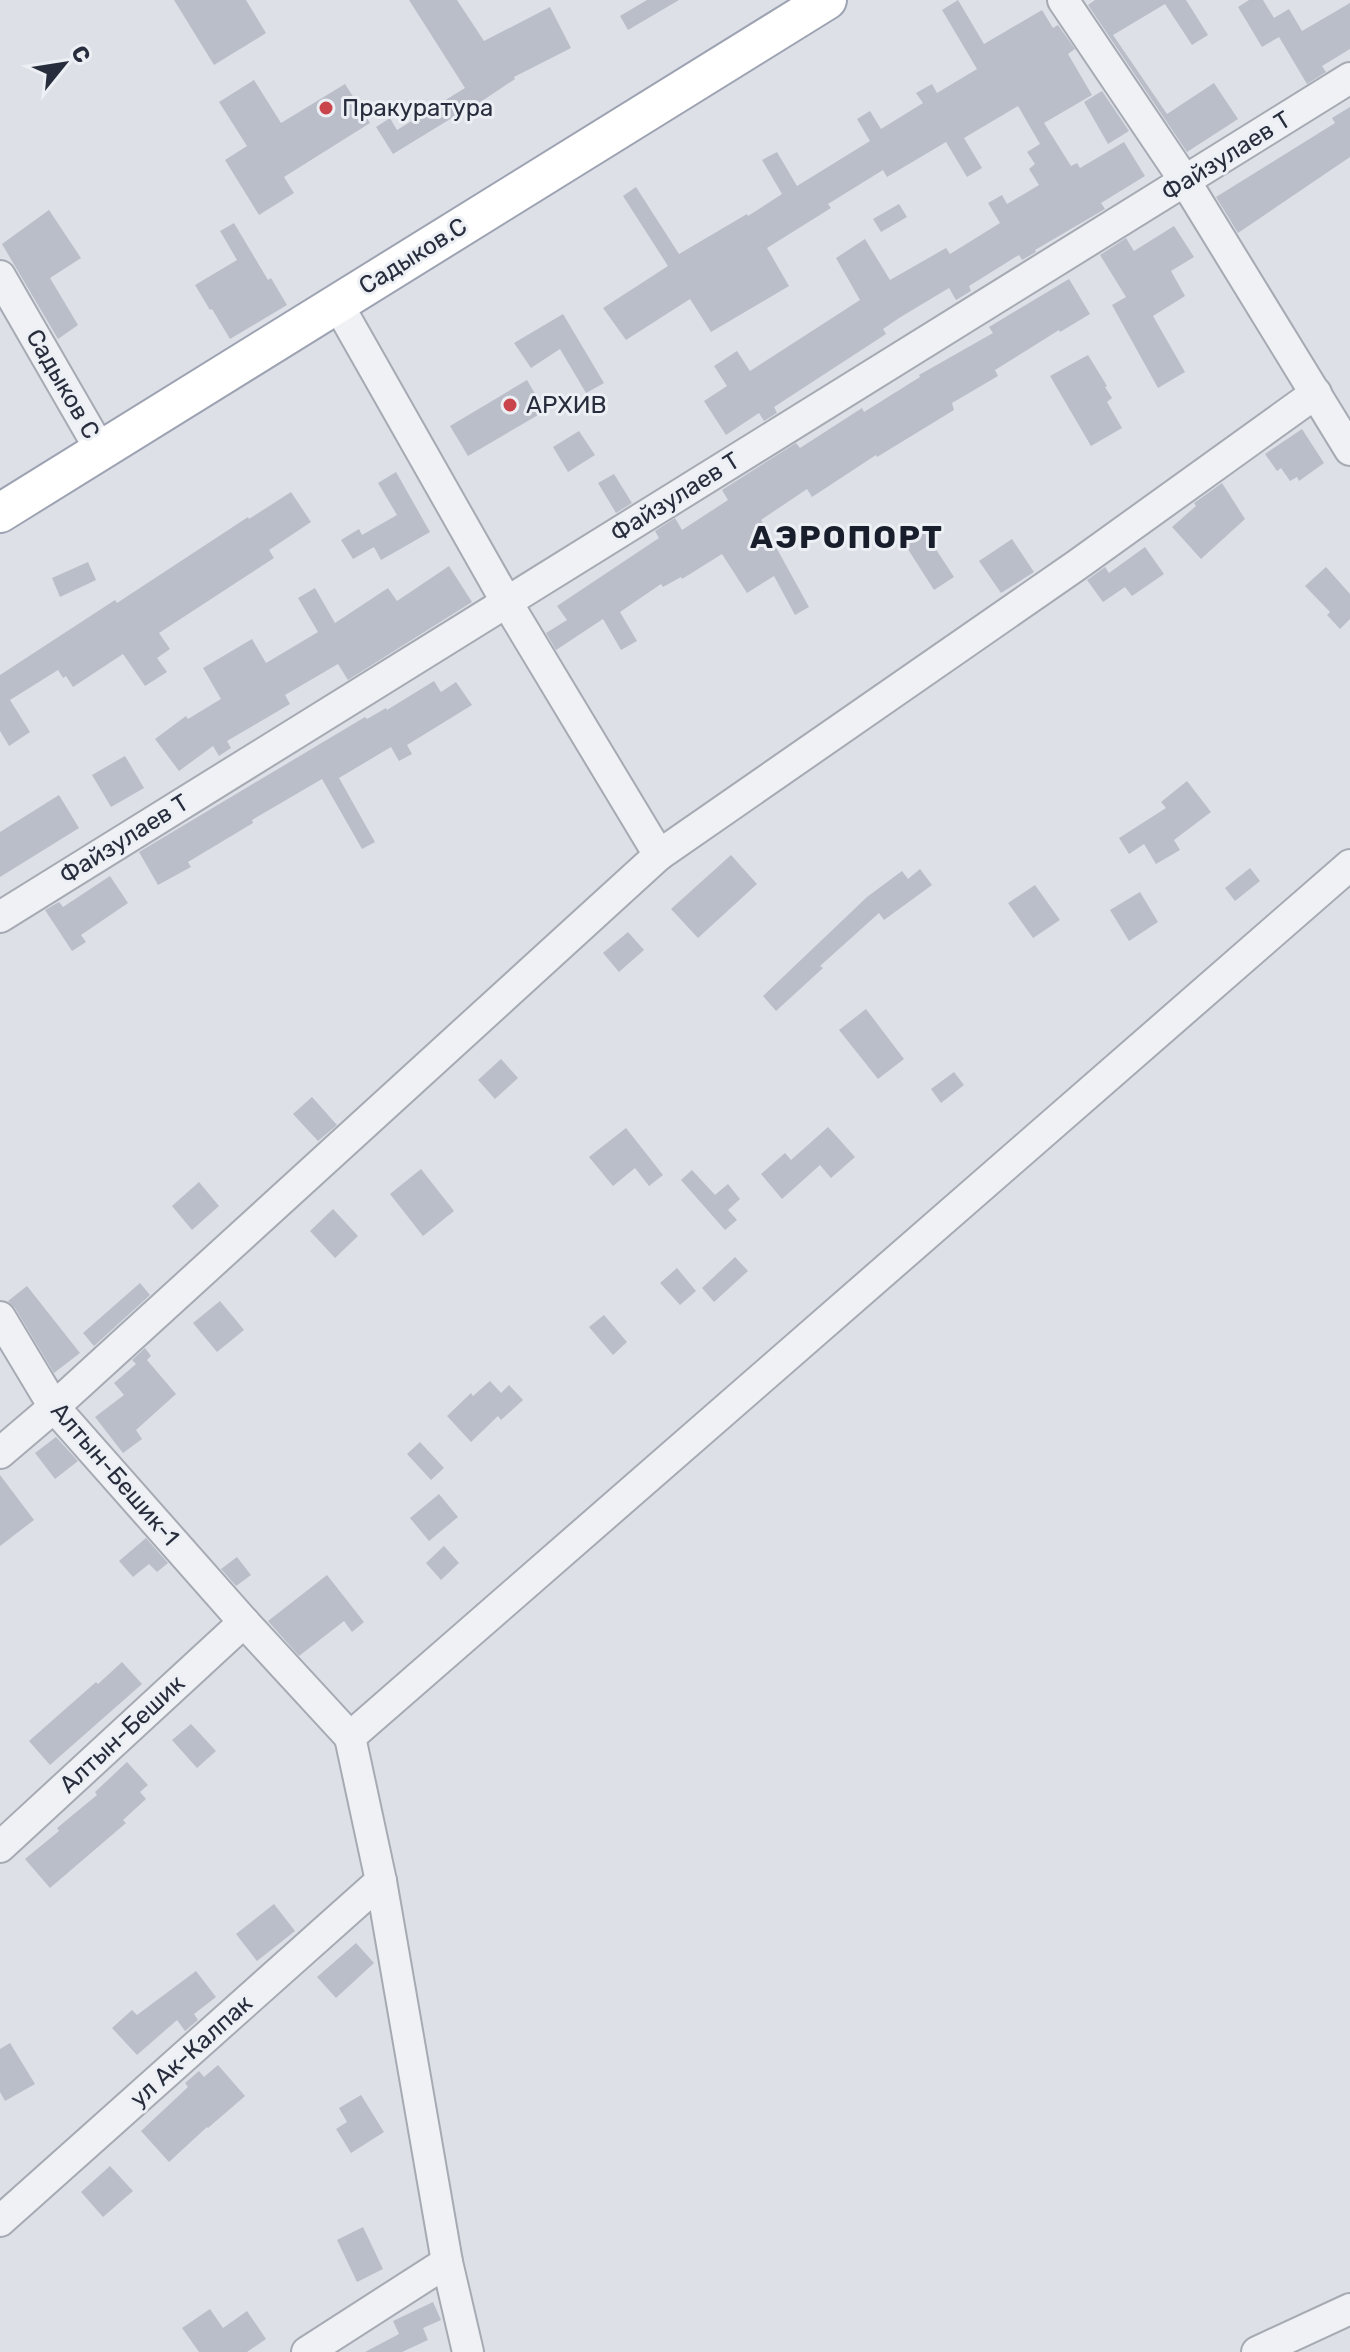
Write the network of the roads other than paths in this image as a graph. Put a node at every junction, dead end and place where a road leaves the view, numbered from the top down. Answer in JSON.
{"nodes":[{"id":1,"x":827,"y":0,"type":"edge"},
{"id":2,"x":1063,"y":0,"type":"edge"},
{"id":3,"x":1350,"y":78,"type":"edge"},
{"id":4,"x":1185,"y":181,"type":"junction"},
{"id":5,"x":0,"y":276,"type":"edge"},
{"id":6,"x":337,"y":303,"type":"junction"},
{"id":7,"x":1316,"y":393,"type":"junction"},
{"id":8,"x":1350,"y":450,"type":"edge"},
{"id":9,"x":101,"y":451,"type":"junction"},
{"id":10,"x":0,"y":513,"type":"edge"},
{"id":11,"x":506,"y":601,"type":"junction"},
{"id":12,"x":659,"y":855,"type":"junction"},
{"id":13,"x":1350,"y":865,"type":"edge"},
{"id":14,"x":0,"y":917,"type":"edge"},
{"id":15,"x":0,"y":1317,"type":"edge"},
{"id":16,"x":54,"y":1407,"type":"junction"},
{"id":17,"x":0,"y":1453,"type":"edge"},
{"id":18,"x":244,"y":1622,"type":"junction"},
{"id":19,"x":350,"y":1737,"type":"junction"},
{"id":20,"x":0,"y":1847,"type":"edge"},
{"id":21,"x":381,"y":1881,"type":"junction"},
{"id":22,"x":0,"y":2221,"type":"edge"},
{"id":23,"x":447,"y":2262,"type":"junction"},
{"id":24,"x":1350,"y":2309,"type":"edge"},
{"id":25,"x":307,"y":2352,"type":"edge"},
{"id":26,"x":468,"y":2352,"type":"edge"},
{"id":27,"x":1257,"y":2352,"type":"edge"}],
"edges":[{"from":1,"to":6,"type":"main road","name":"Садыков.С"},
{"from":2,"to":4,"type":"street"},
{"from":3,"to":4,"type":"street","name":"Файзулаев Т"},
{"from":4,"to":7,"type":"street"},
{"from":4,"to":11,"type":"street","name":"Файзулаев Т"},
{"from":5,"to":9,"type":"street","name":"Садыков С"},
{"from":6,"to":9,"type":"main road","name":"Садыков.С"},
{"from":6,"to":11,"type":"street"},
{"from":7,"to":8,"type":"street"},
{"from":7,"to":12,"type":"street"},
{"from":9,"to":10,"type":"main road","name":"Садыков.С"},
{"from":11,"to":12,"type":"street"},
{"from":11,"to":14,"type":"street","name":"Файзулаев Т"},
{"from":12,"to":16,"type":"street"},
{"from":13,"to":19,"type":"street"},
{"from":15,"to":16,"type":"street","name":"Алтын-Бешик-1"},
{"from":16,"to":17,"type":"street"},
{"from":16,"to":18,"type":"street","name":"Алтын-Бешик-1"},
{"from":18,"to":19,"type":"street","name":"Алтын-Бешик-1"},
{"from":18,"to":20,"type":"street","name":"Алтын-Бешик"},
{"from":19,"to":21,"type":"street"},
{"from":21,"to":22,"type":"street","name":"ул Ак-Калпак"},
{"from":21,"to":23,"type":"street"},
{"from":23,"to":25,"type":"street"},
{"from":23,"to":26,"type":"street"},
{"from":24,"to":27,"type":"street"}]}
